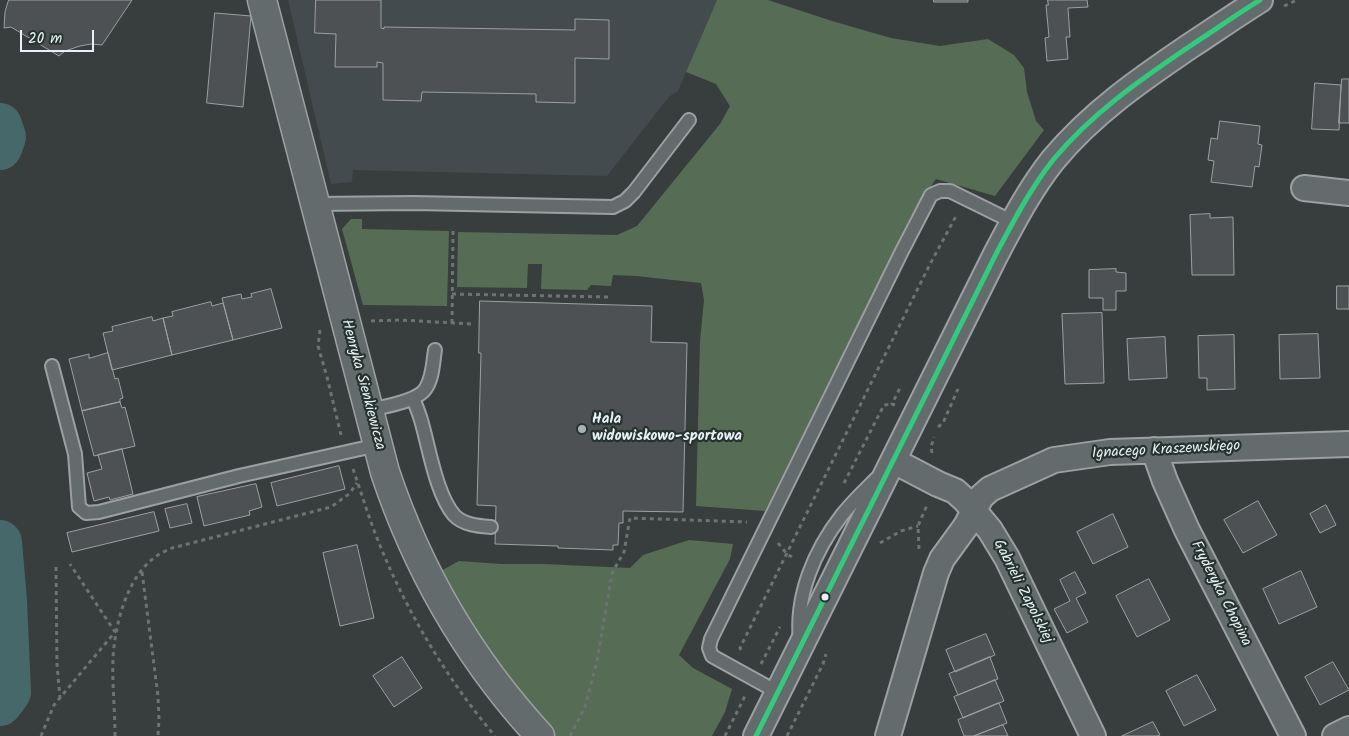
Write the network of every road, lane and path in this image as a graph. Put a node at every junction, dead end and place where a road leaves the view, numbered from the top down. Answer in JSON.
{"nodes":[{"id":1,"x":262,"y":0,"type":"edge"},
{"id":2,"x":1297,"y":0,"type":"edge"},
{"id":3,"x":1269,"y":4,"type":"edge"},
{"id":4,"x":689,"y":120,"type":"dead end"},
{"id":5,"x":1304,"y":188,"type":"dead end"},
{"id":6,"x":1349,"y":193,"type":"edge"},
{"id":7,"x":314,"y":204,"type":"junction"},
{"id":8,"x":955,"y":215,"type":"dead end"},
{"id":9,"x":1013,"y":222,"type":"junction"},
{"id":10,"x":453,"y":231,"type":"dead end"},
{"id":11,"x":452,"y":294,"type":"junction"},
{"id":12,"x":610,"y":297,"type":"dead end"},
{"id":13,"x":362,"y":321,"type":"dead end"},
{"id":14,"x":452,"y":323,"type":"junction"},
{"id":15,"x":473,"y":324,"type":"dead end"},
{"id":16,"x":436,"y":350,"type":"dead end"},
{"id":17,"x":52,"y":366,"type":"dead end"},
{"id":18,"x":959,"y":387,"type":"dead end"},
{"id":19,"x":413,"y":398,"type":"junction"},
{"id":20,"x":368,"y":410,"type":"junction"},
{"id":21,"x":1349,"y":444,"type":"edge"},
{"id":22,"x":378,"y":445,"type":"junction"},
{"id":23,"x":1154,"y":450,"type":"junction"},
{"id":24,"x":936,"y":460,"type":"dead end"},
{"id":25,"x":894,"y":461,"type":"junction"},
{"id":26,"x":357,"y":482,"type":"dead end"},
{"id":27,"x":974,"y":509,"type":"junction"},
{"id":28,"x":490,"y":528,"type":"dead end"},
{"id":29,"x":765,"y":529,"type":"junction"},
{"id":30,"x":787,"y":554,"type":"junction"},
{"id":31,"x":802,"y":562,"type":"dead end"},
{"id":32,"x":70,"y":564,"type":"dead end"},
{"id":33,"x":56,"y":567,"type":"dead end"},
{"id":34,"x":142,"y":571,"type":"junction"},
{"id":35,"x":115,"y":632,"type":"junction"},
{"id":36,"x":743,"y":655,"type":"dead end"},
{"id":37,"x":779,"y":693,"type":"junction"},
{"id":38,"x":60,"y":698,"type":"junction"},
{"id":39,"x":1349,"y":729,"type":"edge"},
{"id":40,"x":41,"y":736,"type":"edge"},
{"id":41,"x":115,"y":736,"type":"edge"},
{"id":42,"x":158,"y":736,"type":"edge"},
{"id":43,"x":540,"y":736,"type":"edge"},
{"id":44,"x":570,"y":736,"type":"edge"},
{"id":45,"x":756,"y":736,"type":"edge"},
{"id":46,"x":888,"y":736,"type":"edge"},
{"id":47,"x":1093,"y":736,"type":"edge"},
{"id":48,"x":1294,"y":736,"type":"edge"},
{"id":49,"x":1335,"y":736,"type":"edge"}],
"edges":[{"from":1,"to":7,"type":"street","name":"Henryka Sienkiewicza"},
{"from":2,"to":3,"type":"path"},
{"from":3,"to":9,"type":"street"},
{"from":4,"to":7,"type":"lane"},
{"from":5,"to":6,"type":"street"},
{"from":7,"to":20,"type":"street","name":"Henryka Sienkiewicza"},
{"from":8,"to":30,"type":"path"},
{"from":9,"to":25,"type":"street"},
{"from":9,"to":29,"type":"lane"},
{"from":10,"to":11,"type":"path"},
{"from":11,"to":12,"type":"path"},
{"from":11,"to":14,"type":"path"},
{"from":13,"to":14,"type":"path"},
{"from":14,"to":15,"type":"path"},
{"from":16,"to":19,"type":"lane"},
{"from":17,"to":22,"type":"lane"},
{"from":18,"to":24,"type":"path"},
{"from":19,"to":20,"type":"lane"},
{"from":19,"to":28,"type":"lane"},
{"from":20,"to":22,"type":"street","name":"Henryka Sienkiewicza"},
{"from":21,"to":23,"type":"street","name":"Ignacego Kraszewskiego"},
{"from":22,"to":43,"type":"street","name":"Henryka Sienkiewicza"},
{"from":23,"to":27,"type":"street","name":"Ignacego Kraszewskiego"},
{"from":23,"to":48,"type":"street","name":"Fryderyka Chopina"},
{"from":25,"to":27,"type":"street","name":"Gabrieli Zapolskiej"},
{"from":25,"to":37,"type":"street"},
{"from":26,"to":34,"type":"path"},
{"from":27,"to":46,"type":"street","name":"Ignacego Kraszewskiego"},
{"from":27,"to":47,"type":"street","name":"Gabrieli Zapolskiej"},
{"from":29,"to":30,"type":"path"},
{"from":29,"to":37,"type":"lane"},
{"from":29,"to":44,"type":"path"},
{"from":30,"to":31,"type":"path"},
{"from":30,"to":36,"type":"path"},
{"from":32,"to":35,"type":"path"},
{"from":33,"to":38,"type":"path"},
{"from":34,"to":35,"type":"path"},
{"from":34,"to":42,"type":"path"},
{"from":35,"to":38,"type":"path"},
{"from":35,"to":41,"type":"path"},
{"from":37,"to":45,"type":"street"},
{"from":38,"to":40,"type":"path"},
{"from":39,"to":49,"type":"street"}]}
